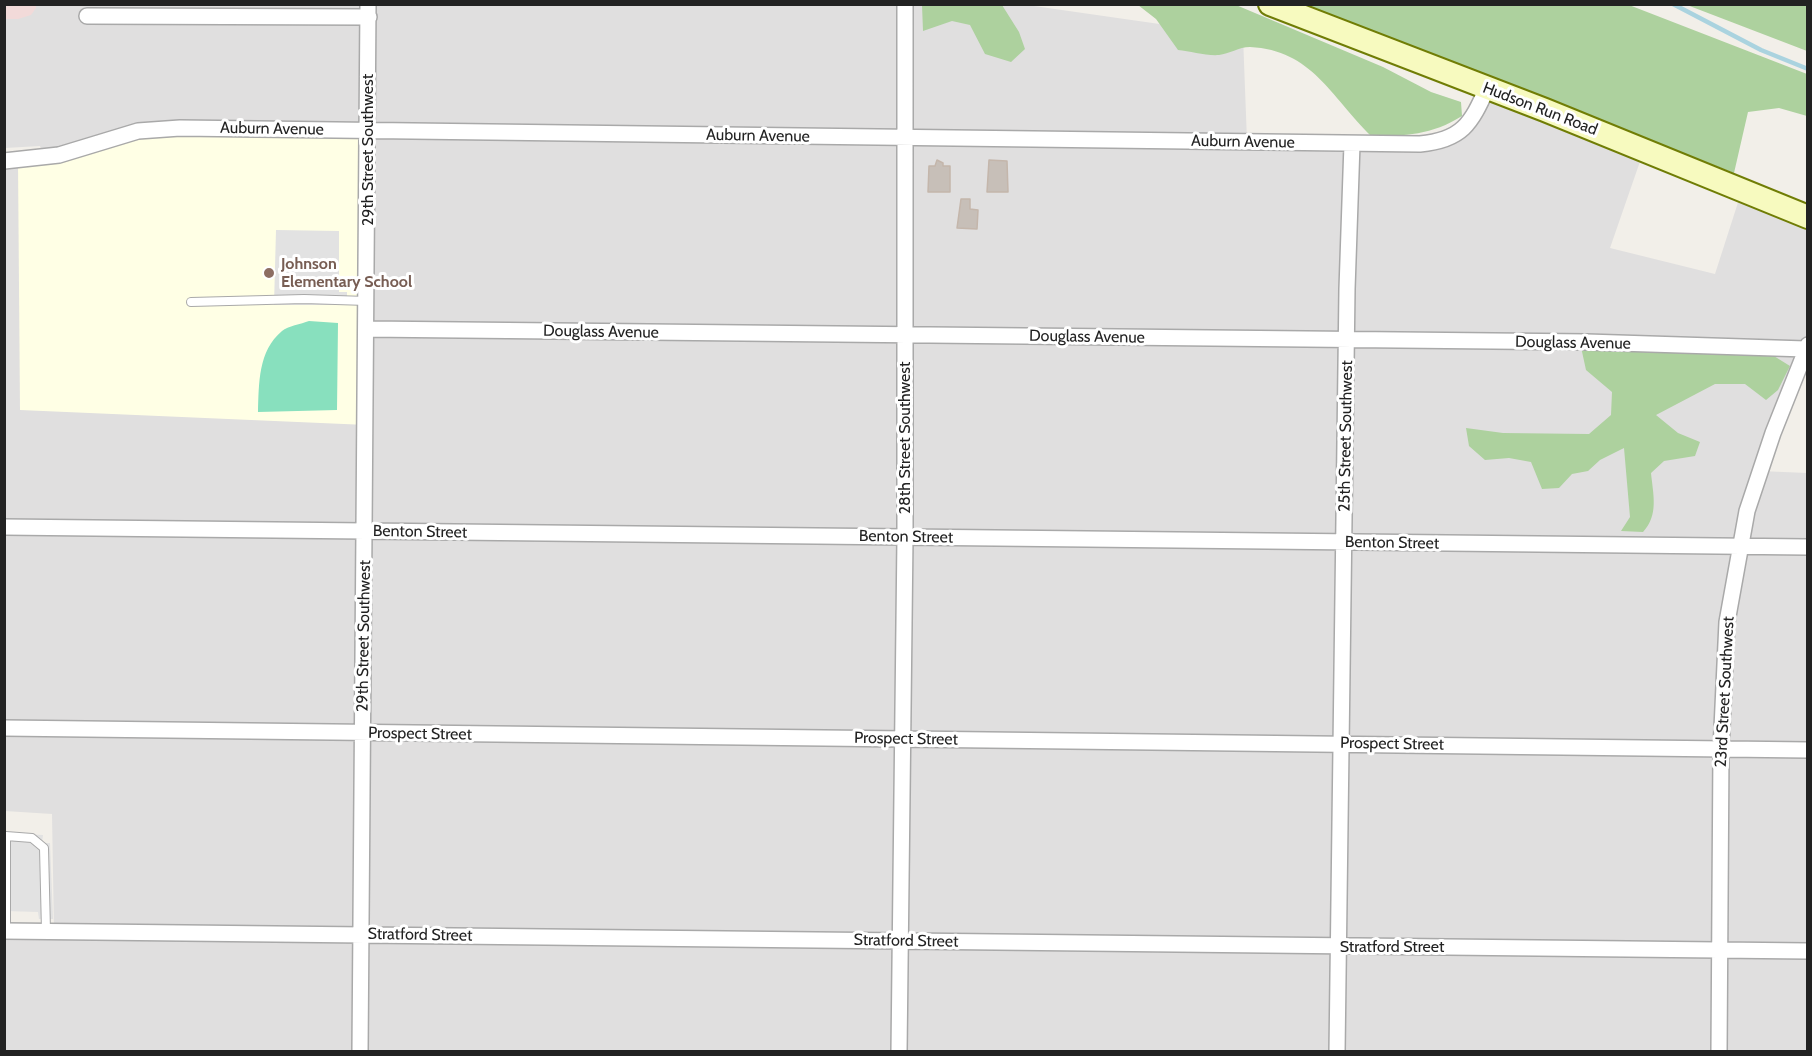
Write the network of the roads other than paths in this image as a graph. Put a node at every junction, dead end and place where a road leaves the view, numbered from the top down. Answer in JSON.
{"nodes":[{"id":1,"x":905,"y":4,"type":"edge"},
{"id":2,"x":1270,"y":4,"type":"edge"},
{"id":3,"x":369,"y":11,"type":"edge"},
{"id":4,"x":87,"y":16,"type":"dead end"},
{"id":5,"x":1487,"y":88,"type":"junction"},
{"id":6,"x":369,"y":131,"type":"junction"},
{"id":7,"x":905,"y":138,"type":"junction"},
{"id":8,"x":1352,"y":144,"type":"junction"},
{"id":9,"x":4,"y":161,"type":"edge"},
{"id":10,"x":1808,"y":217,"type":"edge"},
{"id":11,"x":367,"y":301,"type":"junction"},
{"id":12,"x":191,"y":302,"type":"dead end"},
{"id":13,"x":367,"y":329,"type":"junction"},
{"id":14,"x":905,"y":335,"type":"junction"},
{"id":15,"x":1347,"y":340,"type":"junction"},
{"id":16,"x":1807,"y":347,"type":"edge"},
{"id":17,"x":4,"y":526,"type":"edge"},
{"id":18,"x":365,"y":531,"type":"junction"},
{"id":19,"x":905,"y":537,"type":"junction"},
{"id":20,"x":1344,"y":542,"type":"junction"},
{"id":21,"x":1739,"y":546,"type":"junction"},
{"id":22,"x":1808,"y":547,"type":"edge"},
{"id":23,"x":4,"y":728,"type":"edge"},
{"id":24,"x":363,"y":733,"type":"junction"},
{"id":25,"x":904,"y":739,"type":"junction"},
{"id":26,"x":1341,"y":743,"type":"junction"},
{"id":27,"x":1721,"y":749,"type":"junction"},
{"id":28,"x":1808,"y":750,"type":"edge"},
{"id":29,"x":5,"y":931,"type":"edge"},
{"id":30,"x":46,"y":931,"type":"junction"},
{"id":31,"x":359,"y":935,"type":"junction"},
{"id":32,"x":901,"y":941,"type":"junction"},
{"id":33,"x":1339,"y":947,"type":"junction"},
{"id":34,"x":1719,"y":950,"type":"junction"},
{"id":35,"x":1808,"y":951,"type":"edge"},
{"id":36,"x":360,"y":1052,"type":"edge"},
{"id":37,"x":899,"y":1052,"type":"edge"},
{"id":38,"x":1337,"y":1052,"type":"edge"},
{"id":39,"x":1719,"y":1052,"type":"edge"}],
"edges":[{"from":1,"to":7,"type":"street","name":"28th Street Southwest"},
{"from":2,"to":5,"type":"main road","name":"Hudson Run Road"},
{"from":3,"to":4,"type":"street"},
{"from":3,"to":6,"type":"street","name":"29th Street Southwest"},
{"from":5,"to":8,"type":"street","name":"Auburn Avenue"},
{"from":5,"to":10,"type":"main road","name":"Hudson Run Road"},
{"from":6,"to":7,"type":"street","name":"Auburn Avenue"},
{"from":6,"to":9,"type":"street","name":"Auburn Avenue"},
{"from":6,"to":11,"type":"street","name":"29th Street Southwest"},
{"from":7,"to":8,"type":"street","name":"Auburn Avenue"},
{"from":7,"to":14,"type":"street","name":"28th Street Southwest"},
{"from":8,"to":15,"type":"street","name":"25th Street Southwest"},
{"from":11,"to":12,"type":"lane"},
{"from":11,"to":13,"type":"street","name":"29th Street Southwest"},
{"from":13,"to":14,"type":"street","name":"Douglass Avenue"},
{"from":13,"to":18,"type":"street","name":"29th Street Southwest"},
{"from":14,"to":15,"type":"street","name":"Douglass Avenue"},
{"from":14,"to":19,"type":"street","name":"28th Street Southwest"},
{"from":15,"to":16,"type":"street","name":"Douglass Avenue"},
{"from":15,"to":20,"type":"street","name":"25th Street Southwest"},
{"from":16,"to":21,"type":"street","name":"23rd Street Southwest"},
{"from":17,"to":18,"type":"street","name":"Benton Street"},
{"from":18,"to":19,"type":"street","name":"Benton Street"},
{"from":18,"to":24,"type":"street","name":"29th Street Southwest"},
{"from":19,"to":20,"type":"street","name":"Benton Street"},
{"from":19,"to":25,"type":"street","name":"28th Street Southwest"},
{"from":20,"to":21,"type":"street","name":"Benton Street"},
{"from":20,"to":26,"type":"street","name":"25th Street Southwest"},
{"from":21,"to":22,"type":"street","name":"Benton Street"},
{"from":21,"to":27,"type":"street","name":"23rd Street Southwest"},
{"from":23,"to":24,"type":"street","name":"Prospect Street"},
{"from":24,"to":25,"type":"street","name":"Prospect Street"},
{"from":24,"to":31,"type":"street","name":"29th Street Southwest"},
{"from":25,"to":26,"type":"street","name":"Prospect Street"},
{"from":25,"to":32,"type":"street","name":"28th Street Southwest"},
{"from":26,"to":27,"type":"street","name":"Prospect Street"},
{"from":26,"to":33,"type":"street","name":"25th Street Southwest"},
{"from":27,"to":28,"type":"street","name":"Prospect Street"},
{"from":27,"to":34,"type":"street","name":"23rd Street Southwest"},
{"from":29,"to":30,"type":"street","name":"Stratford Street"},
{"from":29,"to":30,"type":"lane"},
{"from":30,"to":31,"type":"street","name":"Stratford Street"},
{"from":31,"to":32,"type":"street","name":"Stratford Street"},
{"from":31,"to":36,"type":"street","name":"29th Street Southwest"},
{"from":32,"to":33,"type":"street","name":"Stratford Street"},
{"from":32,"to":37,"type":"street","name":"28th Street Southwest"},
{"from":33,"to":34,"type":"street","name":"Stratford Street"},
{"from":33,"to":38,"type":"street","name":"25th Street Southwest"},
{"from":34,"to":35,"type":"street","name":"Stratford Street"},
{"from":34,"to":39,"type":"street","name":"23rd Street Southwest"}]}
